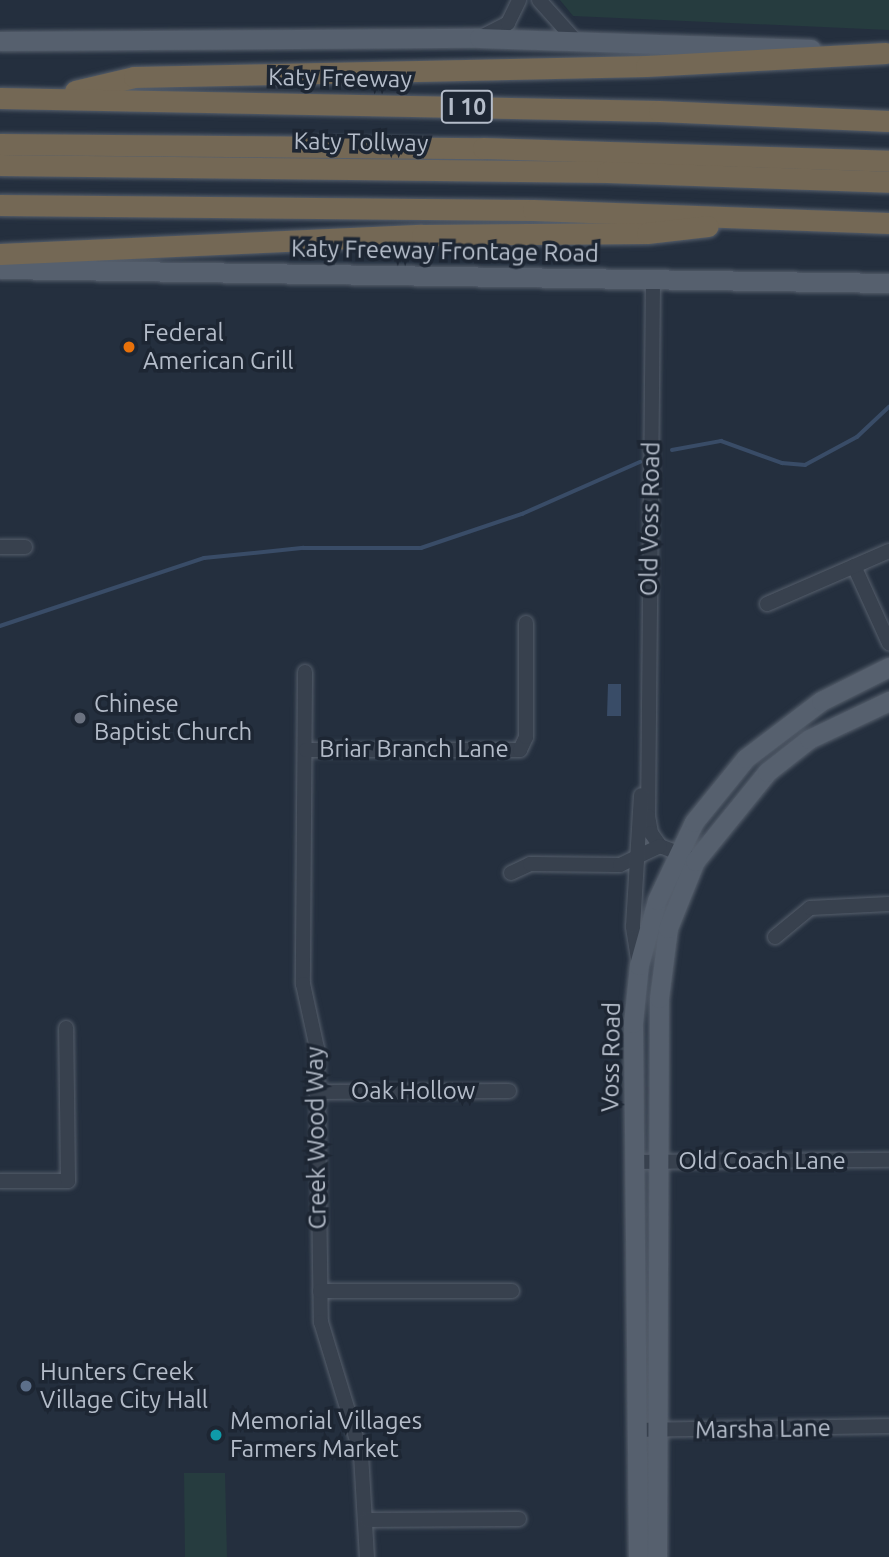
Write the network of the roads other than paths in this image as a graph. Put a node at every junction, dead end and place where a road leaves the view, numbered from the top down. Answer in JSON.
{"nodes":[{"id":1,"x":519,"y":0,"type":"edge"},
{"id":2,"x":539,"y":0,"type":"edge"},
{"id":3,"x":479,"y":38,"type":"junction"},
{"id":4,"x":574,"y":39,"type":"junction"},
{"id":5,"x":0,"y":41,"type":"edge"},
{"id":6,"x":888,"y":53,"type":"edge"},
{"id":7,"x":0,"y":98,"type":"edge"},
{"id":8,"x":45,"y":99,"type":"junction"},
{"id":9,"x":889,"y":121,"type":"edge"},
{"id":10,"x":0,"y":144,"type":"edge"},
{"id":11,"x":889,"y":161,"type":"edge"},
{"id":12,"x":0,"y":165,"type":"edge"},
{"id":13,"x":889,"y":182,"type":"edge"},
{"id":14,"x":0,"y":205,"type":"edge"},
{"id":15,"x":774,"y":218,"type":"junction"},
{"id":16,"x":889,"y":223,"type":"edge"},
{"id":17,"x":0,"y":254,"type":"edge"},
{"id":18,"x":0,"y":269,"type":"edge"},
{"id":19,"x":653,"y":279,"type":"junction"},
{"id":20,"x":889,"y":283,"type":"edge"},
{"id":21,"x":0,"y":547,"type":"edge"},
{"id":22,"x":25,"y":547,"type":"dead end"},
{"id":23,"x":889,"y":551,"type":"edge"},
{"id":24,"x":854,"y":566,"type":"junction"},
{"id":25,"x":767,"y":604,"type":"dead end"},
{"id":26,"x":526,"y":623,"type":"dead end"},
{"id":27,"x":889,"y":643,"type":"edge"},
{"id":28,"x":889,"y":667,"type":"edge"},
{"id":29,"x":305,"y":672,"type":"dead end"},
{"id":30,"x":889,"y":701,"type":"edge"},
{"id":31,"x":306,"y":750,"type":"junction"},
{"id":32,"x":645,"y":759,"type":"junction"},
{"id":33,"x":668,"y":849,"type":"junction"},
{"id":34,"x":634,"y":860,"type":"junction"},
{"id":35,"x":695,"y":861,"type":"junction"},
{"id":36,"x":511,"y":873,"type":"dead end"},
{"id":37,"x":889,"y":904,"type":"edge"},
{"id":38,"x":775,"y":937,"type":"dead end"},
{"id":39,"x":639,"y":965,"type":"junction"},
{"id":40,"x":66,"y":1028,"type":"dead end"},
{"id":41,"x":509,"y":1091,"type":"dead end"},
{"id":42,"x":316,"y":1092,"type":"junction"},
{"id":43,"x":889,"y":1160,"type":"edge"},
{"id":44,"x":635,"y":1162,"type":"junction"},
{"id":45,"x":658,"y":1162,"type":"junction"},
{"id":46,"x":0,"y":1181,"type":"edge"},
{"id":47,"x":512,"y":1291,"type":"dead end"},
{"id":48,"x":320,"y":1292,"type":"junction"},
{"id":49,"x":889,"y":1426,"type":"edge"},
{"id":50,"x":636,"y":1430,"type":"junction"},
{"id":51,"x":657,"y":1430,"type":"junction"},
{"id":52,"x":519,"y":1519,"type":"dead end"},
{"id":53,"x":367,"y":1520,"type":"junction"},
{"id":54,"x":367,"y":1557,"type":"edge"},
{"id":55,"x":638,"y":1557,"type":"edge"},
{"id":56,"x":657,"y":1557,"type":"edge"}],
"edges":[{"from":1,"to":3,"type":"street"},
{"from":2,"to":4,"type":"street"},
{"from":3,"to":4,"type":"main road"},
{"from":3,"to":5,"type":"main road"},
{"from":4,"to":6,"type":"main road"},
{"from":6,"to":8,"type":"highway"},
{"from":7,"to":8,"type":"highway","name":"Katy Freeway","number":"I 10"},
{"from":8,"to":9,"type":"highway","name":"Katy Freeway","number":"I 10"},
{"from":10,"to":11,"type":"highway","name":"Katy Tollway"},
{"from":12,"to":13,"type":"highway","name":"Katy Tollway"},
{"from":14,"to":15,"type":"highway"},
{"from":15,"to":16,"type":"highway"},
{"from":15,"to":17,"type":"highway"},
{"from":18,"to":19,"type":"main road","name":"Katy Freeway Frontage Road"},
{"from":19,"to":20,"type":"main road","name":"Katy Freeway Frontage Road"},
{"from":19,"to":32,"type":"street","name":"Old Voss Road"},
{"from":21,"to":22,"type":"street"},
{"from":23,"to":24,"type":"street"},
{"from":24,"to":25,"type":"street"},
{"from":24,"to":27,"type":"street"},
{"from":26,"to":31,"type":"street","name":"Briar Branch Lane"},
{"from":28,"to":33,"type":"main road","name":"Voss Road"},
{"from":29,"to":31,"type":"street","name":"Creek Wood Way"},
{"from":30,"to":35,"type":"main road","name":"Voss Road"},
{"from":31,"to":42,"type":"street","name":"Creek Wood Way"},
{"from":32,"to":33,"type":"street","name":"Old Voss Road"},
{"from":32,"to":34,"type":"street","name":"Old Voss Road"},
{"from":33,"to":34,"type":"street"},
{"from":33,"to":35,"type":"street"},
{"from":33,"to":39,"type":"main road","name":"Voss Road"},
{"from":34,"to":36,"type":"street"},
{"from":34,"to":39,"type":"street","name":"Old Voss Road"},
{"from":35,"to":45,"type":"main road","name":"Voss Road"},
{"from":37,"to":38,"type":"street"},
{"from":39,"to":44,"type":"main road","name":"Voss Road"},
{"from":40,"to":46,"type":"street"},
{"from":41,"to":42,"type":"street","name":"Oak Hollow"},
{"from":42,"to":48,"type":"street","name":"Creek Wood Way"},
{"from":43,"to":45,"type":"street","name":"Old Coach Lane"},
{"from":44,"to":45,"type":"street","name":"Old Coach Lane"},
{"from":44,"to":50,"type":"main road","name":"Voss Road"},
{"from":45,"to":51,"type":"main road","name":"Voss Road"},
{"from":47,"to":48,"type":"street"},
{"from":48,"to":53,"type":"street","name":"Creek Wood Way"},
{"from":49,"to":51,"type":"street","name":"Marsha Lane"},
{"from":50,"to":51,"type":"street","name":"Marsha Lane"},
{"from":50,"to":55,"type":"main road","name":"Voss Road"},
{"from":51,"to":56,"type":"main road","name":"Voss Road"},
{"from":52,"to":53,"type":"street"},
{"from":53,"to":54,"type":"street","name":"Creek Wood Way"}]}
